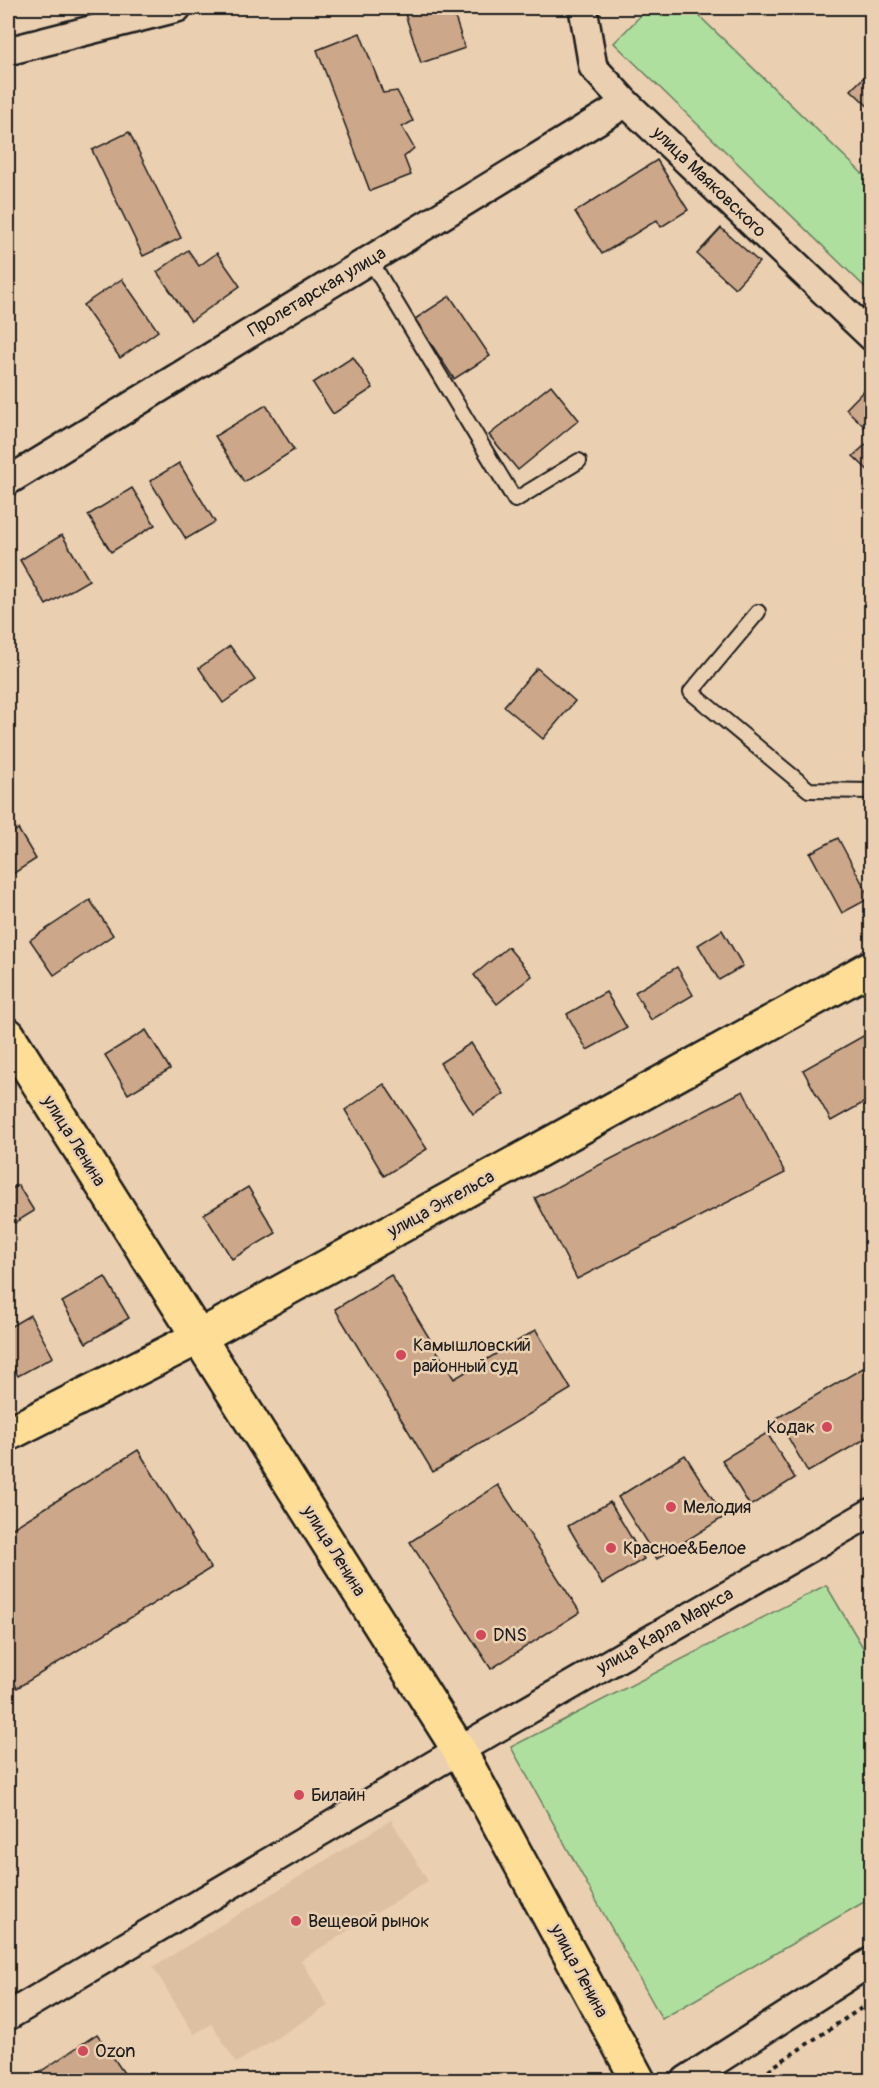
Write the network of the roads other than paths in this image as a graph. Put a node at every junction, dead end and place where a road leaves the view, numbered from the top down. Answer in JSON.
{"nodes":[{"id":1,"x":177,"y":8,"type":"edge"},
{"id":2,"x":583,"y":8,"type":"edge"},
{"id":3,"x":8,"y":51,"type":"edge"},
{"id":4,"x":626,"y":103,"type":"junction"},
{"id":5,"x":370,"y":260,"type":"junction"},
{"id":6,"x":872,"y":337,"type":"edge"},
{"id":7,"x":579,"y":461,"type":"dead end"},
{"id":8,"x":8,"y":481,"type":"edge"},
{"id":9,"x":758,"y":612,"type":"dead end"},
{"id":10,"x":872,"y":791,"type":"edge"},
{"id":11,"x":872,"y":967,"type":"edge"},
{"id":12,"x":8,"y":1035,"type":"edge"},
{"id":13,"x":199,"y":1337,"type":"junction"},
{"id":14,"x":8,"y":1434,"type":"edge"},
{"id":15,"x":872,"y":1512,"type":"edge"},
{"id":16,"x":459,"y":1750,"type":"junction"},
{"id":17,"x":872,"y":1961,"type":"edge"},
{"id":18,"x":8,"y":2016,"type":"edge"},
{"id":19,"x":638,"y":2080,"type":"edge"},
{"id":20,"x":686,"y":2080,"type":"edge"}],
"edges":[{"from":1,"to":3,"type":"street"},
{"from":2,"to":4,"type":"street","name":"улица Маяковского"},
{"from":4,"to":5,"type":"street","name":"Пролетарская улица"},
{"from":4,"to":6,"type":"street","name":"улица Маяковского"},
{"from":5,"to":7,"type":"lane"},
{"from":5,"to":8,"type":"street","name":"Пролетарская улица"},
{"from":9,"to":10,"type":"lane"},
{"from":11,"to":13,"type":"main road","name":"улица Энгельса"},
{"from":12,"to":13,"type":"main road","name":"улица Ленина"},
{"from":13,"to":14,"type":"main road","name":"улица Энгельса"},
{"from":13,"to":16,"type":"main road","name":"улица Ленина"},
{"from":15,"to":16,"type":"street","name":"улица Карла Маркса"},
{"from":16,"to":18,"type":"street","name":"улица Карла Маркса"},
{"from":16,"to":19,"type":"main road","name":"улица Ленина"},
{"from":17,"to":20,"type":"street"}]}
